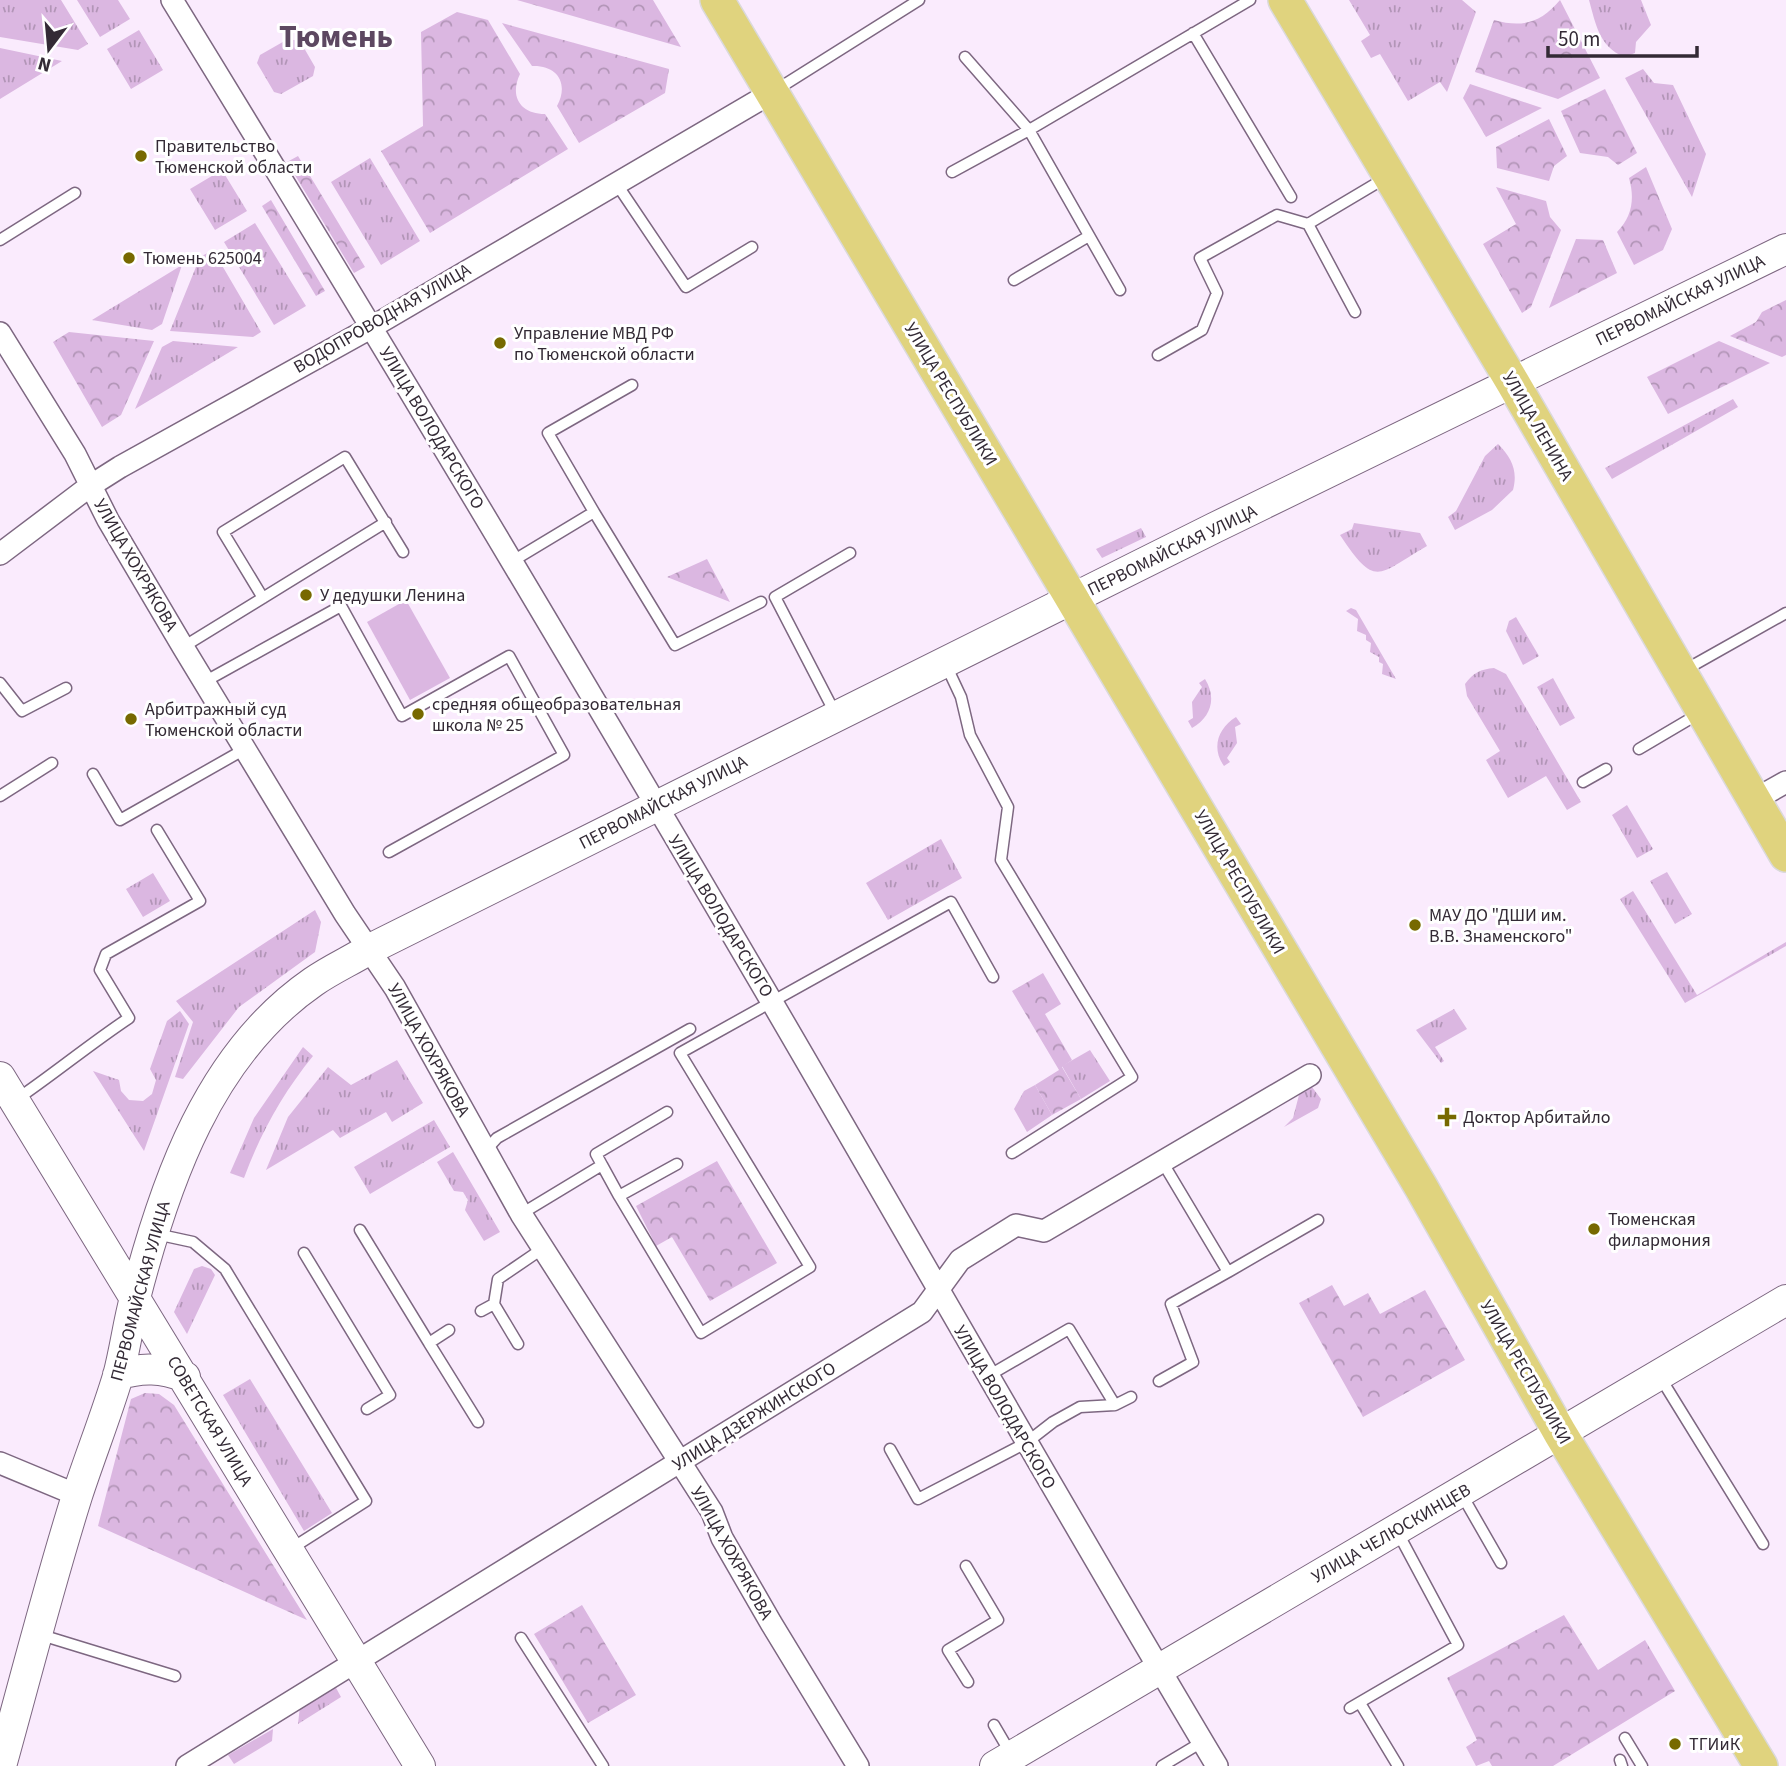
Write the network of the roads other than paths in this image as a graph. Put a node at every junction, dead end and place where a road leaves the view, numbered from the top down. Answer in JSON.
{"nodes":[{"id":1,"x":172,"y":0,"type":"edge"},
{"id":2,"x":717,"y":0,"type":"edge"},
{"id":3,"x":919,"y":0,"type":"edge"},
{"id":4,"x":1250,"y":0,"type":"edge"},
{"id":5,"x":1285,"y":0,"type":"edge"},
{"id":6,"x":1193,"y":33,"type":"junction"},
{"id":7,"x":965,"y":57,"type":"dead end"},
{"id":8,"x":771,"y":93,"type":"junction"},
{"id":9,"x":1028,"y":130,"type":"junction"},
{"id":10,"x":952,"y":172,"type":"dead end"},
{"id":11,"x":1390,"y":176,"type":"junction"},
{"id":12,"x":616,"y":183,"type":"junction"},
{"id":13,"x":75,"y":193,"type":"dead end"},
{"id":14,"x":1291,"y":197,"type":"dead end"},
{"id":15,"x":1308,"y":224,"type":"junction"},
{"id":16,"x":1089,"y":236,"type":"junction"},
{"id":17,"x":0,"y":240,"type":"edge"},
{"id":18,"x":752,"y":247,"type":"dead end"},
{"id":19,"x":1786,"y":249,"type":"edge"},
{"id":20,"x":1014,"y":280,"type":"dead end"},
{"id":21,"x":1120,"y":289,"type":"dead end"},
{"id":22,"x":1355,"y":312,"type":"dead end"},
{"id":23,"x":372,"y":327,"type":"junction"},
{"id":24,"x":0,"y":333,"type":"edge"},
{"id":25,"x":1158,"y":355,"type":"dead end"},
{"id":26,"x":1513,"y":383,"type":"junction"},
{"id":27,"x":632,"y":385,"type":"dead end"},
{"id":28,"x":90,"y":485,"type":"junction"},
{"id":29,"x":594,"y":512,"type":"junction"},
{"id":30,"x":386,"y":522,"type":"junction"},
{"id":31,"x":403,"y":552,"type":"dead end"},
{"id":32,"x":850,"y":553,"type":"dead end"},
{"id":33,"x":0,"y":554,"type":"edge"},
{"id":34,"x":511,"y":562,"type":"junction"},
{"id":35,"x":263,"y":598,"type":"junction"},
{"id":36,"x":1074,"y":599,"type":"junction"},
{"id":37,"x":761,"y":602,"type":"dead end"},
{"id":38,"x":1786,"y":613,"type":"edge"},
{"id":39,"x":183,"y":647,"type":"junction"},
{"id":40,"x":945,"y":663,"type":"junction"},
{"id":41,"x":1681,"y":673,"type":"junction"},
{"id":42,"x":204,"y":682,"type":"junction"},
{"id":43,"x":0,"y":683,"type":"edge"},
{"id":44,"x":66,"y":688,"type":"dead end"},
{"id":45,"x":1703,"y":711,"type":"junction"},
{"id":46,"x":836,"y":716,"type":"junction"},
{"id":47,"x":245,"y":749,"type":"junction"},
{"id":48,"x":1639,"y":749,"type":"dead end"},
{"id":49,"x":52,"y":763,"type":"dead end"},
{"id":50,"x":1606,"y":769,"type":"dead end"},
{"id":51,"x":93,"y":774,"type":"dead end"},
{"id":52,"x":1583,"y":782,"type":"dead end"},
{"id":53,"x":1786,"y":782,"type":"edge"},
{"id":54,"x":0,"y":796,"type":"edge"},
{"id":55,"x":1754,"y":800,"type":"junction"},
{"id":56,"x":655,"y":806,"type":"junction"},
{"id":57,"x":158,"y":830,"type":"dead end"},
{"id":58,"x":389,"y":852,"type":"dead end"},
{"id":59,"x":1786,"y":855,"type":"edge"},
{"id":60,"x":368,"y":950,"type":"junction"},
{"id":61,"x":993,"y":977,"type":"dead end"},
{"id":62,"x":772,"y":1002,"type":"junction"},
{"id":63,"x":691,"y":1028,"type":"dead end"},
{"id":64,"x":1310,"y":1074,"type":"dead end"},
{"id":65,"x":7,"y":1089,"type":"edge"},
{"id":66,"x":667,"y":1112,"type":"dead end"},
{"id":67,"x":485,"y":1151,"type":"junction"},
{"id":68,"x":1012,"y":1153,"type":"dead end"},
{"id":69,"x":1163,"y":1163,"type":"junction"},
{"id":70,"x":677,"y":1164,"type":"dead end"},
{"id":71,"x":602,"y":1166,"type":"junction"},
{"id":72,"x":619,"y":1196,"type":"junction"},
{"id":73,"x":521,"y":1214,"type":"junction"},
{"id":74,"x":1318,"y":1220,"type":"dead end"},
{"id":75,"x":360,"y":1230,"type":"dead end"},
{"id":76,"x":154,"y":1233,"type":"junction"},
{"id":77,"x":542,"y":1250,"type":"junction"},
{"id":78,"x":304,"y":1253,"type":"dead end"},
{"id":79,"x":1228,"y":1272,"type":"junction"},
{"id":80,"x":938,"y":1288,"type":"junction"},
{"id":81,"x":134,"y":1298,"type":"junction"},
{"id":82,"x":1786,"y":1300,"type":"edge"},
{"id":83,"x":494,"y":1304,"type":"junction"},
{"id":84,"x":481,"y":1311,"type":"dead end"},
{"id":85,"x":449,"y":1330,"type":"dead end"},
{"id":86,"x":429,"y":1343,"type":"junction"},
{"id":87,"x":518,"y":1344,"type":"dead end"},
{"id":88,"x":983,"y":1368,"type":"junction"},
{"id":89,"x":118,"y":1375,"type":"junction"},
{"id":90,"x":1658,"y":1375,"type":"junction"},
{"id":91,"x":185,"y":1377,"type":"junction"},
{"id":92,"x":1159,"y":1381,"type":"dead end"},
{"id":93,"x":1131,"y":1397,"type":"dead end"},
{"id":94,"x":1115,"y":1405,"type":"junction"},
{"id":95,"x":367,"y":1409,"type":"dead end"},
{"id":96,"x":478,"y":1422,"type":"dead end"},
{"id":97,"x":1560,"y":1433,"type":"junction"},
{"id":98,"x":1026,"y":1443,"type":"junction"},
{"id":99,"x":890,"y":1449,"type":"dead end"},
{"id":100,"x":679,"y":1462,"type":"junction"},
{"id":101,"x":0,"y":1463,"type":"edge"},
{"id":102,"x":1460,"y":1492,"type":"junction"},
{"id":103,"x":77,"y":1495,"type":"junction"},
{"id":104,"x":1396,"y":1530,"type":"junction"},
{"id":105,"x":1763,"y":1544,"type":"dead end"},
{"id":106,"x":288,"y":1551,"type":"junction"},
{"id":107,"x":1501,"y":1563,"type":"dead end"},
{"id":108,"x":966,"y":1566,"type":"dead end"},
{"id":109,"x":38,"y":1634,"type":"junction"},
{"id":110,"x":521,"y":1638,"type":"dead end"},
{"id":111,"x":354,"y":1661,"type":"junction"},
{"id":112,"x":1159,"y":1670,"type":"junction"},
{"id":113,"x":174,"y":1676,"type":"dead end"},
{"id":114,"x":968,"y":1682,"type":"dead end"},
{"id":115,"x":993,"y":1725,"type":"dead end"},
{"id":116,"x":1625,"y":1738,"type":"dead end"},
{"id":117,"x":1202,"y":1742,"type":"junction"},
{"id":118,"x":1004,"y":1761,"type":"edge"},
{"id":119,"x":1,"y":1766,"type":"edge"},
{"id":120,"x":187,"y":1766,"type":"edge"},
{"id":121,"x":420,"y":1766,"type":"edge"},
{"id":122,"x":603,"y":1766,"type":"edge"},
{"id":123,"x":858,"y":1766,"type":"edge"},
{"id":124,"x":1162,"y":1766,"type":"edge"},
{"id":125,"x":1216,"y":1766,"type":"edge"},
{"id":126,"x":1398,"y":1766,"type":"edge"},
{"id":127,"x":1642,"y":1766,"type":"edge"},
{"id":128,"x":1760,"y":1766,"type":"edge"}],
"edges":[{"from":1,"to":23,"type":"street","name":"УЛИЦА ВОЛОДАРСКОГО"},
{"from":2,"to":8,"type":"main road","name":"УЛИЦА РЕСПУБЛИКИ"},
{"from":3,"to":8,"type":"lane"},
{"from":4,"to":6,"type":"lane"},
{"from":5,"to":11,"type":"main road","name":"УЛИЦА ЛЕНИНА"},
{"from":6,"to":9,"type":"lane"},
{"from":6,"to":14,"type":"lane"},
{"from":7,"to":9,"type":"lane"},
{"from":8,"to":12,"type":"street","name":"ВОДОПРОВОДНАЯ УЛИЦА"},
{"from":8,"to":36,"type":"main road","name":"УЛИЦА РЕСПУБЛИКИ"},
{"from":9,"to":10,"type":"lane"},
{"from":9,"to":16,"type":"lane"},
{"from":11,"to":15,"type":"lane"},
{"from":11,"to":26,"type":"main road","name":"УЛИЦА ЛЕНИНА"},
{"from":12,"to":18,"type":"lane"},
{"from":12,"to":23,"type":"street","name":"ВОДОПРОВОДНАЯ УЛИЦА"},
{"from":13,"to":17,"type":"lane"},
{"from":15,"to":22,"type":"lane"},
{"from":15,"to":25,"type":"lane"},
{"from":16,"to":20,"type":"lane"},
{"from":16,"to":21,"type":"lane"},
{"from":19,"to":26,"type":"street","name":"ПЕРВОМАЙСКАЯ УЛИЦА"},
{"from":23,"to":28,"type":"street","name":"ВОДОПРОВОДНАЯ УЛИЦА"},
{"from":23,"to":34,"type":"street","name":"УЛИЦА ВОЛОДАРСКОГО"},
{"from":24,"to":28,"type":"street","name":"УЛИЦА ХОХРЯКОВА"},
{"from":26,"to":36,"type":"street","name":"ПЕРВОМАЙСКАЯ УЛИЦА"},
{"from":26,"to":41,"type":"main road","name":"УЛИЦА ЛЕНИНА"},
{"from":27,"to":29,"type":"lane"},
{"from":28,"to":33,"type":"street","name":"ВОДОПРОВОДНАЯ УЛИЦА"},
{"from":28,"to":39,"type":"street","name":"УЛИЦА ХОХРЯКОВА"},
{"from":29,"to":34,"type":"lane"},
{"from":29,"to":37,"type":"lane"},
{"from":30,"to":31,"type":"lane"},
{"from":30,"to":35,"type":"lane"},
{"from":30,"to":35,"type":"lane"},
{"from":32,"to":46,"type":"lane"},
{"from":34,"to":56,"type":"street","name":"УЛИЦА ВОЛОДАРСКОГО"},
{"from":35,"to":39,"type":"lane"},
{"from":36,"to":40,"type":"street","name":"ПЕРВОМАЙСКАЯ УЛИЦА"},
{"from":36,"to":97,"type":"main road","name":"УЛИЦА РЕСПУБЛИКИ"},
{"from":38,"to":41,"type":"lane"},
{"from":39,"to":42,"type":"street","name":"УЛИЦА ХОХРЯКОВА"},
{"from":40,"to":46,"type":"street","name":"ПЕРВОМАЙСКАЯ УЛИЦА"},
{"from":40,"to":68,"type":"lane"},
{"from":41,"to":45,"type":"main road","name":"УЛИЦА ЛЕНИНА"},
{"from":42,"to":47,"type":"street","name":"УЛИЦА ХОХРЯКОВА"},
{"from":42,"to":58,"type":"lane"},
{"from":43,"to":44,"type":"lane"},
{"from":45,"to":48,"type":"lane"},
{"from":45,"to":55,"type":"main road","name":"УЛИЦА ЛЕНИНА"},
{"from":46,"to":56,"type":"street","name":"ПЕРВОМАЙСКАЯ УЛИЦА"},
{"from":47,"to":51,"type":"lane"},
{"from":47,"to":60,"type":"street","name":"УЛИЦА ХОХРЯКОВА"},
{"from":49,"to":54,"type":"lane"},
{"from":50,"to":52,"type":"lane"},
{"from":53,"to":55,"type":"street"},
{"from":55,"to":59,"type":"main road","name":"УЛИЦА ЛЕНИНА"},
{"from":56,"to":60,"type":"street","name":"ПЕРВОМАЙСКАЯ УЛИЦА"},
{"from":56,"to":62,"type":"street","name":"УЛИЦА ВОЛОДАРСКОГО"},
{"from":57,"to":65,"type":"lane"},
{"from":60,"to":67,"type":"street","name":"УЛИЦА ХОХРЯКОВА"},
{"from":60,"to":76,"type":"street","name":"ПЕРВОМАЙСКАЯ УЛИЦА"},
{"from":61,"to":62,"type":"lane"},
{"from":62,"to":72,"type":"lane"},
{"from":62,"to":80,"type":"street","name":"УЛИЦА ВОЛОДАРСКОГО"},
{"from":63,"to":67,"type":"lane"},
{"from":64,"to":69,"type":"street","name":"УЛИЦА ДЗЕРЖИНСКОГО"},
{"from":65,"to":81,"type":"street","name":"СОВЕТСКАЯ УЛИЦА"},
{"from":66,"to":71,"type":"lane"},
{"from":67,"to":73,"type":"street","name":"УЛИЦА ХОХРЯКОВА"},
{"from":69,"to":79,"type":"lane"},
{"from":69,"to":80,"type":"street","name":"УЛИЦА ДЗЕРЖИНСКОГО"},
{"from":70,"to":72,"type":"lane"},
{"from":71,"to":72,"type":"lane"},
{"from":71,"to":73,"type":"lane"},
{"from":73,"to":77,"type":"street","name":"УЛИЦА ХОХРЯКОВА"},
{"from":74,"to":79,"type":"lane"},
{"from":75,"to":86,"type":"lane"},
{"from":76,"to":81,"type":"street","name":"ПЕРВОМАЙСКАЯ УЛИЦА"},
{"from":76,"to":106,"type":"lane"},
{"from":77,"to":83,"type":"lane"},
{"from":77,"to":100,"type":"street","name":"УЛИЦА ХОХРЯКОВА"},
{"from":78,"to":95,"type":"lane"},
{"from":79,"to":92,"type":"lane"},
{"from":80,"to":88,"type":"street","name":"УЛИЦА ВОЛОДАРСКОГО"},
{"from":80,"to":100,"type":"street","name":"УЛИЦА ДЗЕРЖИНСКОГО"},
{"from":81,"to":89,"type":"street","name":"ПЕРВОМАЙСКАЯ УЛИЦА"},
{"from":81,"to":91,"type":"street","name":"СОВЕТСКАЯ УЛИЦА"},
{"from":82,"to":90,"type":"street","name":"УЛИЦА ЧЕЛЮСКИНЦЕВ"},
{"from":83,"to":84,"type":"lane"},
{"from":83,"to":87,"type":"lane"},
{"from":85,"to":86,"type":"lane"},
{"from":86,"to":96,"type":"lane"},
{"from":88,"to":94,"type":"lane"},
{"from":88,"to":98,"type":"street","name":"УЛИЦА ВОЛОДАРСКОГО"},
{"from":89,"to":91,"type":"street"},
{"from":89,"to":103,"type":"street","name":"ПЕРВОМАЙСКАЯ УЛИЦА"},
{"from":90,"to":97,"type":"street","name":"УЛИЦА ЧЕЛЮСКИНЦЕВ"},
{"from":90,"to":105,"type":"lane"},
{"from":91,"to":106,"type":"street","name":"СОВЕТСКАЯ УЛИЦА"},
{"from":93,"to":94,"type":"lane"},
{"from":94,"to":98,"type":"lane"},
{"from":97,"to":102,"type":"street","name":"УЛИЦА ЧЕЛЮСКИНЦЕВ"},
{"from":97,"to":128,"type":"main road","name":"УЛИЦА РЕСПУБЛИКИ"},
{"from":98,"to":99,"type":"lane"},
{"from":98,"to":112,"type":"street","name":"УЛИЦА ВОЛОДАРСКОГО"},
{"from":100,"to":111,"type":"street","name":"УЛИЦА ДЗЕРЖИНСКОГО"},
{"from":100,"to":123,"type":"street","name":"УЛИЦА ХОХРЯКОВА"},
{"from":101,"to":103,"type":"street"},
{"from":102,"to":104,"type":"street","name":"УЛИЦА ЧЕЛЮСКИНЦЕВ"},
{"from":102,"to":107,"type":"lane"},
{"from":103,"to":109,"type":"street","name":"ПЕРВОМАЙСКАЯ УЛИЦА"},
{"from":104,"to":112,"type":"street","name":"УЛИЦА ЧЕЛЮСКИНЦЕВ"},
{"from":104,"to":126,"type":"lane"},
{"from":106,"to":111,"type":"street","name":"СОВЕТСКАЯ УЛИЦА"},
{"from":108,"to":114,"type":"lane"},
{"from":109,"to":113,"type":"lane"},
{"from":109,"to":119,"type":"street","name":"ПЕРВОМАЙСКАЯ УЛИЦА"},
{"from":110,"to":122,"type":"lane"},
{"from":111,"to":120,"type":"street","name":"УЛИЦА ДЗЕРЖИНСКОГО"},
{"from":111,"to":121,"type":"street","name":"СОВЕТСКАЯ УЛИЦА"},
{"from":112,"to":117,"type":"street","name":"УЛИЦА ВОЛОДАРСКОГО"},
{"from":112,"to":118,"type":"street","name":"УЛИЦА ЧЕЛЮСКИНЦЕВ"},
{"from":115,"to":118,"type":"lane"},
{"from":116,"to":127,"type":"lane"},
{"from":117,"to":124,"type":"lane"},
{"from":117,"to":125,"type":"street","name":"УЛИЦА ВОЛОДАРСКОГО"}]}
